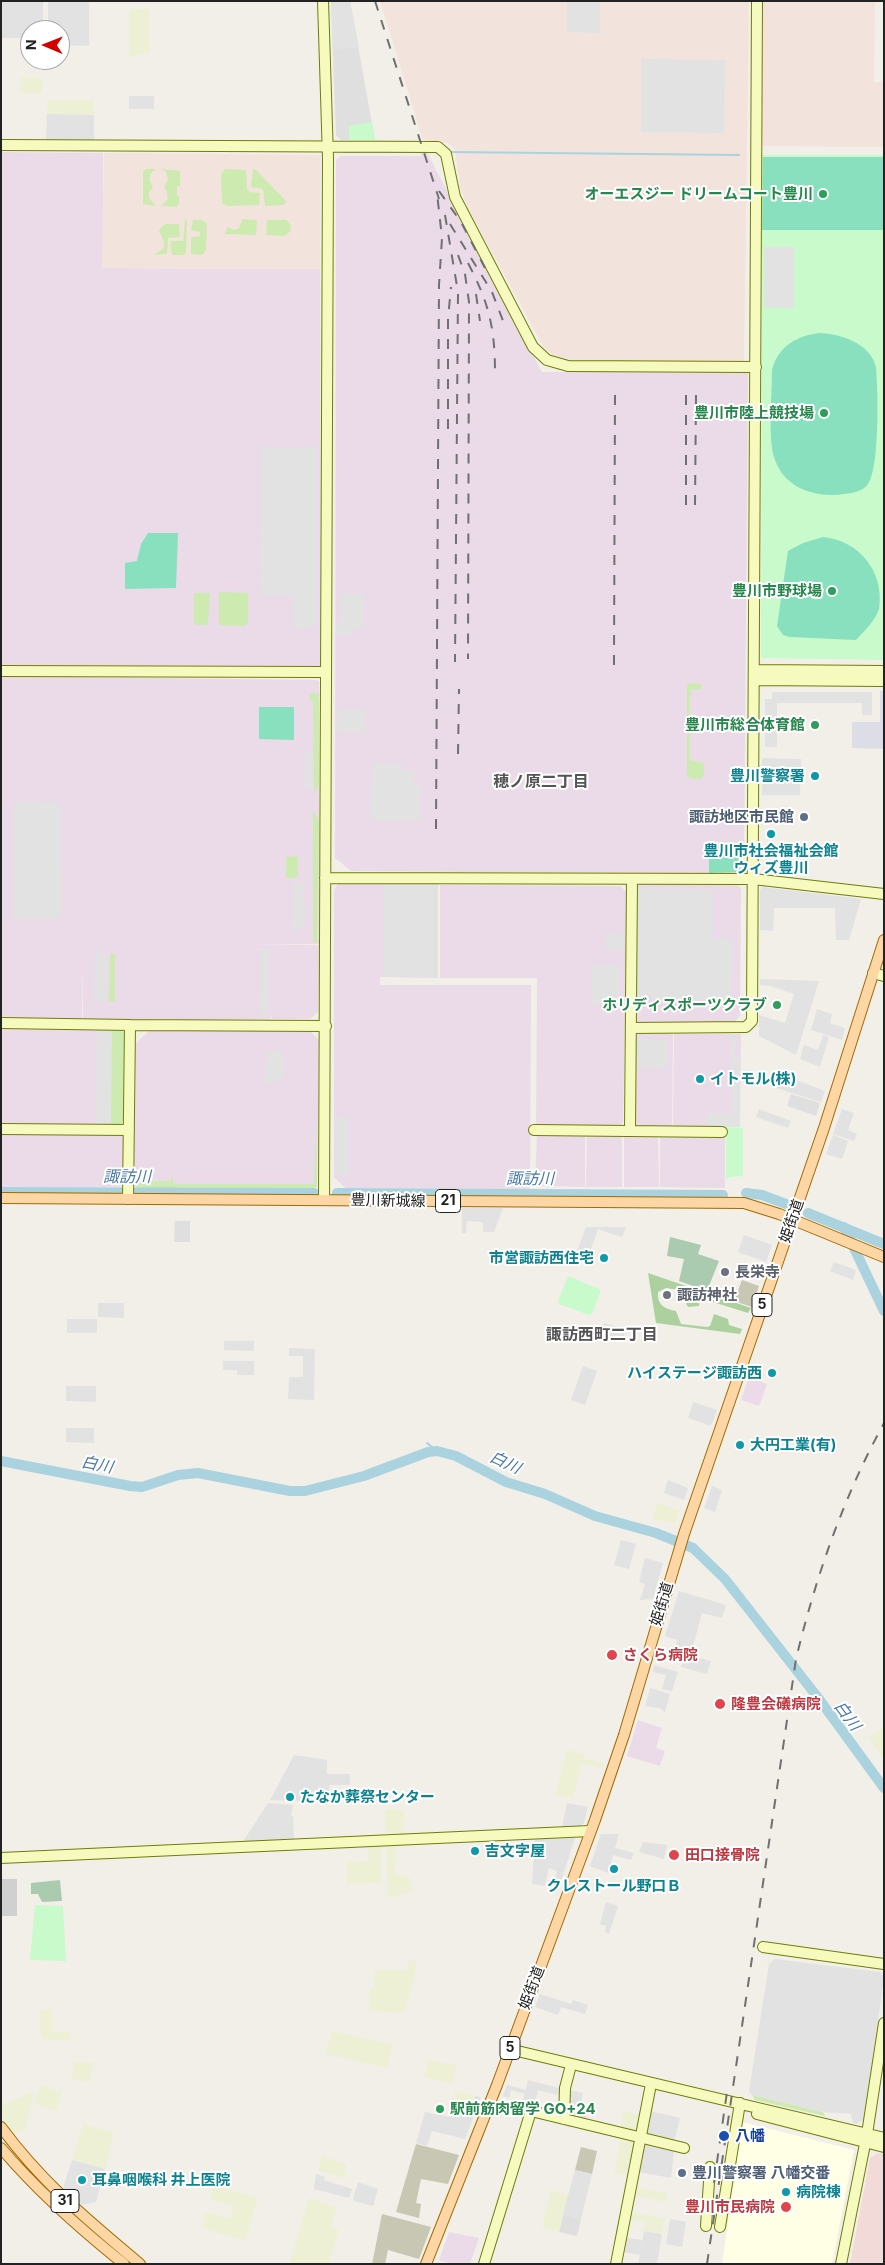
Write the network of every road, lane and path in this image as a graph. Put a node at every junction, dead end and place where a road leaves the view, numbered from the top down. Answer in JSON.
{"nodes":[{"id":1,"x":323,"y":1,"type":"edge"},
{"id":2,"x":757,"y":1,"type":"edge"},
{"id":3,"x":1,"y":145,"type":"edge"},
{"id":4,"x":328,"y":146,"type":"junction"},
{"id":5,"x":756,"y":367,"type":"junction"},
{"id":6,"x":1,"y":671,"type":"edge"},
{"id":7,"x":884,"y":671,"type":"edge"},
{"id":8,"x":325,"y":672,"type":"junction"},
{"id":9,"x":754,"y":675,"type":"junction"},
{"id":10,"x":884,"y":681,"type":"edge"},
{"id":11,"x":325,"y":878,"type":"junction"},
{"id":12,"x":632,"y":879,"type":"junction"},
{"id":13,"x":753,"y":879,"type":"junction"},
{"id":14,"x":884,"y":894,"type":"edge"},
{"id":15,"x":884,"y":940,"type":"edge"},
{"id":16,"x":879,"y":975,"type":"edge"},
{"id":17,"x":1,"y":1023,"type":"edge"},
{"id":18,"x":130,"y":1025,"type":"junction"},
{"id":19,"x":326,"y":1026,"type":"junction"},
{"id":20,"x":631,"y":1028,"type":"junction"},
{"id":21,"x":1,"y":1129,"type":"edge"},
{"id":22,"x":129,"y":1130,"type":"junction"},
{"id":23,"x":534,"y":1130,"type":"dead end"},
{"id":24,"x":630,"y":1131,"type":"junction"},
{"id":25,"x":722,"y":1132,"type":"dead end"},
{"id":26,"x":128,"y":1193,"type":"junction"},
{"id":27,"x":1,"y":1198,"type":"edge"},
{"id":28,"x":324,"y":1200,"type":"junction"},
{"id":29,"x":792,"y":1220,"type":"junction"},
{"id":30,"x":884,"y":1257,"type":"edge"},
{"id":31,"x":590,"y":1831,"type":"junction"},
{"id":32,"x":1,"y":1858,"type":"edge"},
{"id":33,"x":763,"y":1947,"type":"dead end"},
{"id":34,"x":884,"y":1964,"type":"edge"},
{"id":35,"x":884,"y":2023,"type":"edge"},
{"id":36,"x":510,"y":2049,"type":"junction"},
{"id":37,"x":571,"y":2064,"type":"junction"},
{"id":38,"x":651,"y":2084,"type":"junction"},
{"id":39,"x":739,"y":2106,"type":"junction"},
{"id":40,"x":564,"y":2119,"type":"junction"},
{"id":41,"x":1,"y":2127,"type":"edge"},
{"id":42,"x":640,"y":2138,"type":"junction"},
{"id":43,"x":866,"y":2138,"type":"junction"},
{"id":44,"x":884,"y":2138,"type":"edge"},
{"id":45,"x":884,"y":2146,"type":"edge"},
{"id":46,"x":1,"y":2148,"type":"edge"},
{"id":47,"x":684,"y":2148,"type":"dead end"},
{"id":48,"x":710,"y":2167,"type":"dead end"},
{"id":49,"x":706,"y":2226,"type":"dead end"},
{"id":50,"x":720,"y":2227,"type":"dead end"},
{"id":51,"x":124,"y":2264,"type":"edge"},
{"id":52,"x":140,"y":2264,"type":"edge"},
{"id":53,"x":426,"y":2264,"type":"edge"},
{"id":54,"x":484,"y":2264,"type":"edge"},
{"id":55,"x":616,"y":2264,"type":"edge"},
{"id":56,"x":841,"y":2264,"type":"edge"}],
"edges":[{"from":1,"to":4,"type":"street"},
{"from":2,"to":5,"type":"street"},
{"from":3,"to":4,"type":"street"},
{"from":4,"to":5,"type":"street"},
{"from":4,"to":8,"type":"street"},
{"from":5,"to":9,"type":"street"},
{"from":6,"to":8,"type":"street"},
{"from":7,"to":9,"type":"street"},
{"from":8,"to":11,"type":"street"},
{"from":9,"to":10,"type":"street"},
{"from":9,"to":13,"type":"street"},
{"from":11,"to":12,"type":"street"},
{"from":11,"to":19,"type":"street"},
{"from":12,"to":13,"type":"street"},
{"from":12,"to":20,"type":"street"},
{"from":13,"to":14,"type":"street"},
{"from":13,"to":20,"type":"street"},
{"from":15,"to":16,"type":"main road","name":"姫街道","number":"5"},
{"from":16,"to":29,"type":"main road","name":"姫街道","number":"5"},
{"from":17,"to":18,"type":"street"},
{"from":18,"to":19,"type":"street"},
{"from":18,"to":22,"type":"street"},
{"from":19,"to":28,"type":"street"},
{"from":20,"to":24,"type":"street"},
{"from":21,"to":22,"type":"street"},
{"from":22,"to":26,"type":"street"},
{"from":23,"to":24,"type":"street"},
{"from":24,"to":25,"type":"street"},
{"from":26,"to":27,"type":"main road","name":"豊川新城線","number":"21"},
{"from":26,"to":28,"type":"main road","name":"豊川新城線","number":"21"},
{"from":28,"to":29,"type":"main road","name":"豊川新城線","number":"21"},
{"from":29,"to":30,"type":"main road","name":"豊川新城線","number":"21"},
{"from":29,"to":31,"type":"main road","name":"姫街道","number":"5"},
{"from":31,"to":32,"type":"street"},
{"from":31,"to":36,"type":"main road","name":"姫街道","number":"5"},
{"from":33,"to":34,"type":"street"},
{"from":35,"to":43,"type":"street"},
{"from":36,"to":37,"type":"street"},
{"from":36,"to":53,"type":"main road","name":"姫街道","number":"5"},
{"from":37,"to":38,"type":"street"},
{"from":37,"to":40,"type":"street"},
{"from":38,"to":39,"type":"street"},
{"from":38,"to":42,"type":"street"},
{"from":39,"to":43,"type":"street"},
{"from":39,"to":50,"type":"street"},
{"from":40,"to":42,"type":"street"},
{"from":40,"to":54,"type":"street"},
{"from":41,"to":52,"type":"main road","number":"31"},
{"from":42,"to":47,"type":"street"},
{"from":42,"to":55,"type":"street"},
{"from":43,"to":44,"type":"street"},
{"from":43,"to":45,"type":"street"},
{"from":43,"to":56,"type":"street"},
{"from":46,"to":51,"type":"main road","number":"31"},
{"from":48,"to":49,"type":"street"}]}
